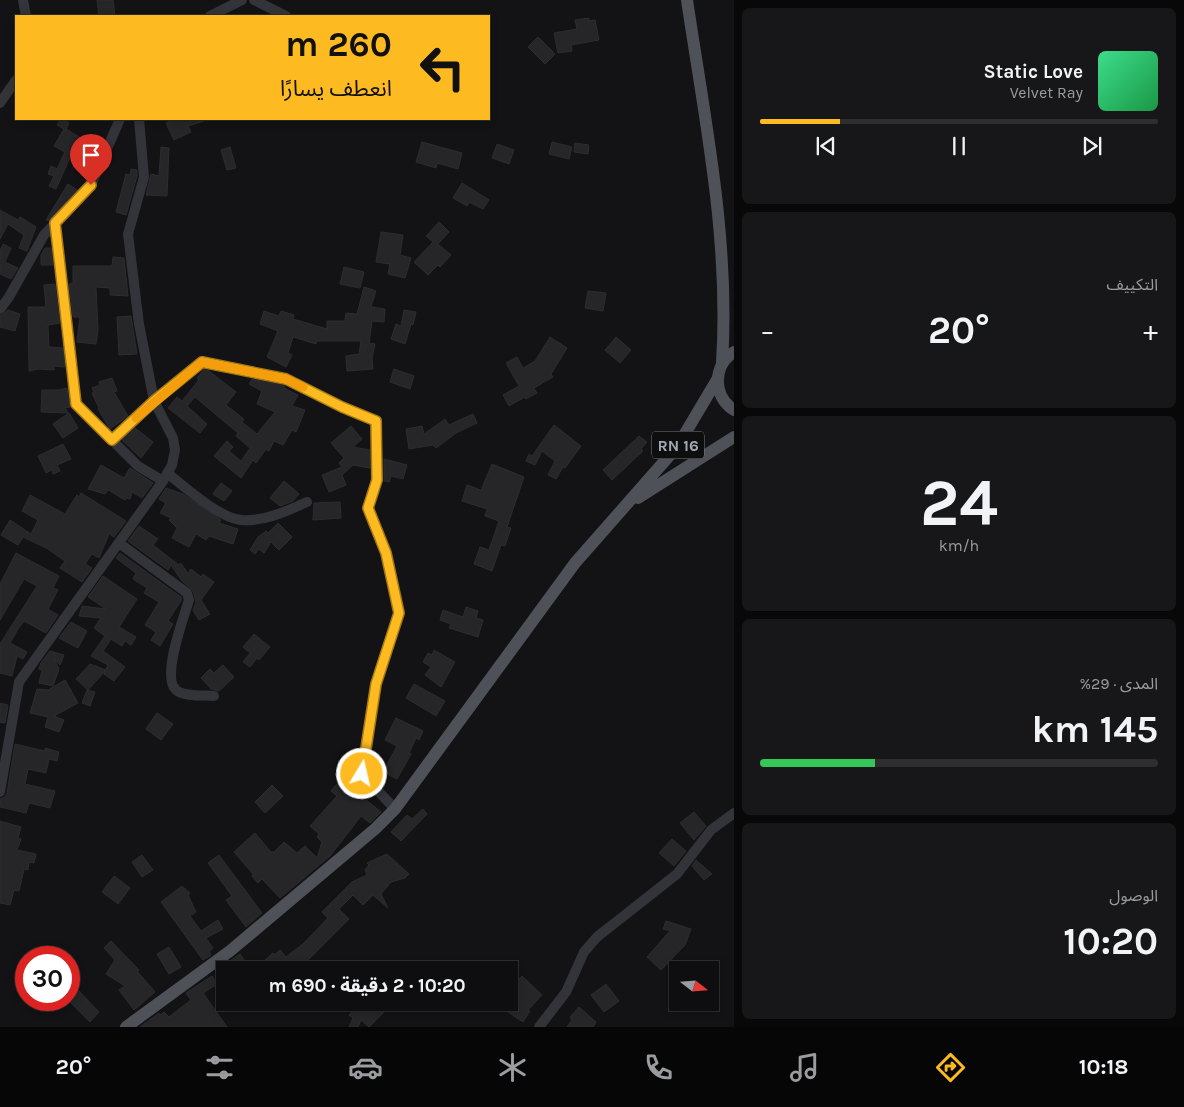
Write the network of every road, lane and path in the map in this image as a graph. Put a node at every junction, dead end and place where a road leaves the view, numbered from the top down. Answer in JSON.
{"nodes":[{"id":1,"x":23,"y":0,"type":"edge"},
{"id":2,"x":242,"y":0,"type":"edge"},
{"id":3,"x":254,"y":0,"type":"edge"},
{"id":4,"x":687,"y":0,"type":"edge"},
{"id":5,"x":26,"y":15,"type":"edge"},
{"id":6,"x":212,"y":15,"type":"edge"},
{"id":7,"x":284,"y":15,"type":"edge"},
{"id":8,"x":15,"y":81,"type":"edge"},
{"id":9,"x":0,"y":103,"type":"edge"},
{"id":10,"x":120,"y":120,"type":"edge"},
{"id":11,"x":138,"y":120,"type":"edge"},
{"id":12,"x":55,"y":223,"type":"junction"},
{"id":13,"x":724,"y":288,"type":"junction"},
{"id":14,"x":0,"y":309,"type":"edge"},
{"id":15,"x":734,"y":315,"type":"edge"},
{"id":16,"x":734,"y":352,"type":"edge"},
{"id":17,"x":722,"y":363,"type":"junction"},
{"id":18,"x":718,"y":378,"type":"junction"},
{"id":19,"x":154,"y":401,"type":"junction"},
{"id":20,"x":734,"y":410,"type":"edge"},
{"id":21,"x":734,"y":437,"type":"edge"},
{"id":22,"x":112,"y":440,"type":"junction"},
{"id":23,"x":165,"y":477,"type":"junction"},
{"id":24,"x":307,"y":502,"type":"dead end"},
{"id":25,"x":627,"y":505,"type":"junction"},
{"id":26,"x":119,"y":542,"type":"junction"},
{"id":27,"x":214,"y":696,"type":"dead end"},
{"id":28,"x":0,"y":792,"type":"edge"},
{"id":29,"x":395,"y":809,"type":"junction"},
{"id":30,"x":734,"y":812,"type":"edge"},
{"id":31,"x":126,"y":1027,"type":"edge"},
{"id":32,"x":540,"y":1027,"type":"edge"}],
"edges":[{"from":1,"to":5,"type":"street"},
{"from":2,"to":6,"type":"street"},
{"from":3,"to":7,"type":"street"},
{"from":4,"to":13,"type":"main road"},
{"from":8,"to":9,"type":"street"},
{"from":10,"to":12,"type":"street"},
{"from":11,"to":19,"type":"street"},
{"from":12,"to":14,"type":"street"},
{"from":12,"to":22,"type":"street"},
{"from":13,"to":15,"type":"main road"},
{"from":13,"to":17,"type":"main road"},
{"from":16,"to":17,"type":"main road"},
{"from":17,"to":18,"type":"main road"},
{"from":18,"to":20,"type":"main road"},
{"from":18,"to":25,"type":"main road","number":"RN 16"},
{"from":19,"to":22,"type":"street"},
{"from":19,"to":23,"type":"street"},
{"from":19,"to":29,"type":"street"},
{"from":21,"to":25,"type":"main road","number":"RN 16"},
{"from":22,"to":23,"type":"street"},
{"from":23,"to":24,"type":"street"},
{"from":23,"to":26,"type":"street"},
{"from":25,"to":29,"type":"main road","number":"RN 16"},
{"from":26,"to":27,"type":"street"},
{"from":26,"to":28,"type":"street"},
{"from":29,"to":31,"type":"main road","number":"RN 16"},
{"from":30,"to":32,"type":"street"}]}
